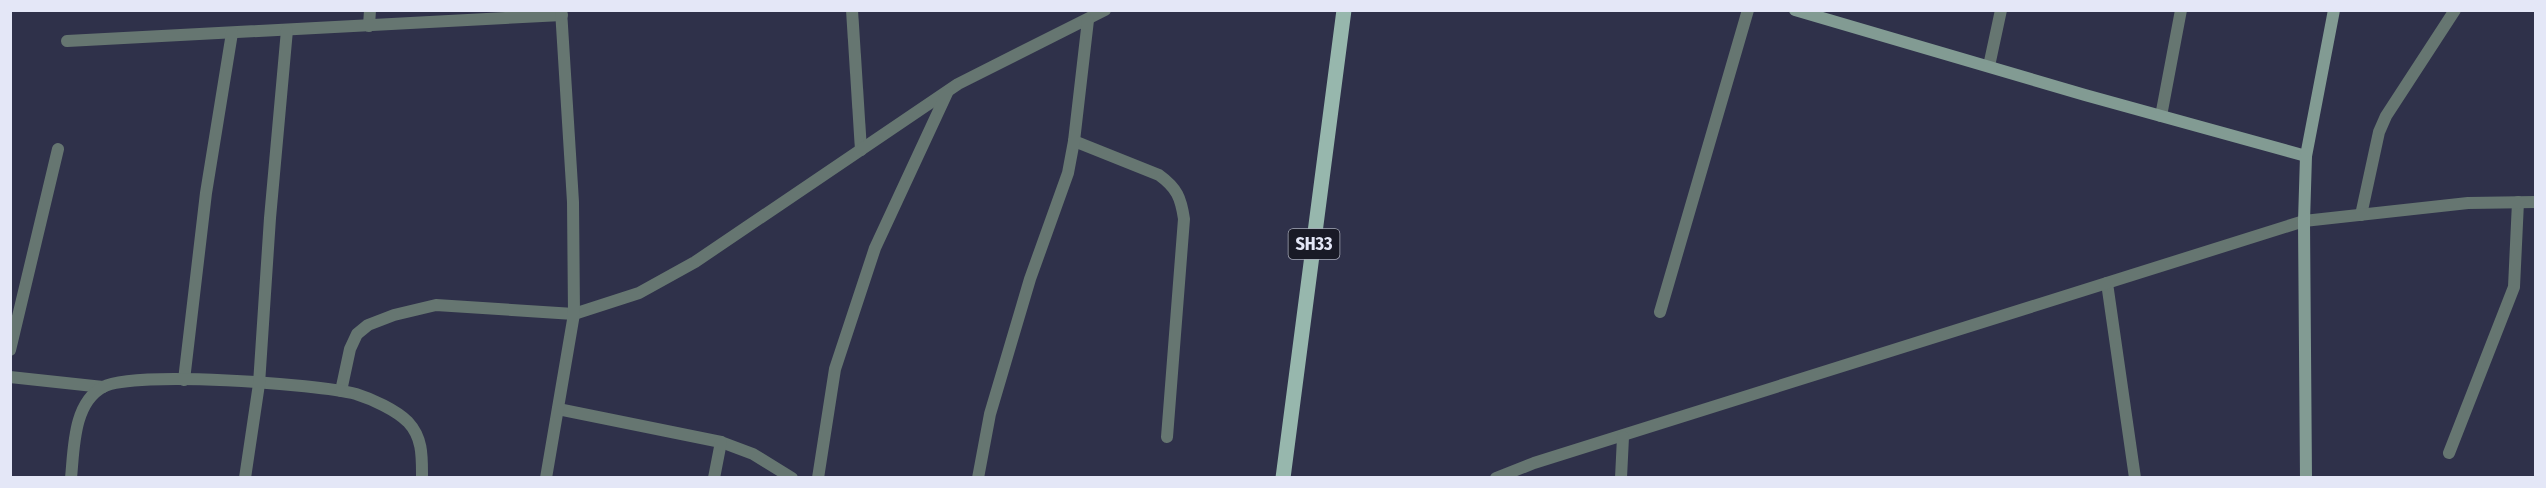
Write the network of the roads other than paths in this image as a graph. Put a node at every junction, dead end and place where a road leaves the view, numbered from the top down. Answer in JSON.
{"nodes":[{"id":1,"x":370,"y":10,"type":"edge"},
{"id":2,"x":852,"y":10,"type":"edge"},
{"id":3,"x":1105,"y":10,"type":"edge"},
{"id":4,"x":1344,"y":10,"type":"edge"},
{"id":5,"x":1748,"y":10,"type":"edge"},
{"id":6,"x":1795,"y":10,"type":"edge"},
{"id":7,"x":2001,"y":10,"type":"edge"},
{"id":8,"x":2181,"y":10,"type":"edge"},
{"id":9,"x":2334,"y":10,"type":"edge"},
{"id":10,"x":2455,"y":10,"type":"edge"},
{"id":11,"x":562,"y":13,"type":"edge"},
{"id":12,"x":1088,"y":20,"type":"junction"},
{"id":13,"x":369,"y":26,"type":"junction"},
{"id":14,"x":287,"y":30,"type":"junction"},
{"id":15,"x":232,"y":33,"type":"junction"},
{"id":16,"x":67,"y":41,"type":"dead end"},
{"id":17,"x":1989,"y":66,"type":"junction"},
{"id":18,"x":947,"y":92,"type":"junction"},
{"id":19,"x":2161,"y":116,"type":"junction"},
{"id":20,"x":1074,"y":141,"type":"junction"},
{"id":21,"x":58,"y":149,"type":"dead end"},
{"id":22,"x":861,"y":150,"type":"junction"},
{"id":23,"x":2306,"y":156,"type":"junction"},
{"id":24,"x":2518,"y":202,"type":"junction"},
{"id":25,"x":2535,"y":202,"type":"edge"},
{"id":26,"x":2361,"y":214,"type":"junction"},
{"id":27,"x":2304,"y":221,"type":"junction"},
{"id":28,"x":2107,"y":283,"type":"junction"},
{"id":29,"x":1660,"y":312,"type":"dead end"},
{"id":30,"x":574,"y":314,"type":"junction"},
{"id":31,"x":10,"y":350,"type":"edge"},
{"id":32,"x":10,"y":378,"type":"edge"},
{"id":33,"x":184,"y":380,"type":"junction"},
{"id":34,"x":259,"y":384,"type":"junction"},
{"id":35,"x":103,"y":387,"type":"junction"},
{"id":36,"x":341,"y":392,"type":"junction"},
{"id":37,"x":558,"y":409,"type":"junction"},
{"id":38,"x":1167,"y":437,"type":"dead end"},
{"id":39,"x":1623,"y":437,"type":"junction"},
{"id":40,"x":721,"y":442,"type":"junction"},
{"id":41,"x":2449,"y":453,"type":"dead end"},
{"id":42,"x":71,"y":477,"type":"edge"},
{"id":43,"x":245,"y":477,"type":"edge"},
{"id":44,"x":422,"y":477,"type":"edge"},
{"id":45,"x":546,"y":477,"type":"edge"},
{"id":46,"x":714,"y":477,"type":"edge"},
{"id":47,"x":792,"y":477,"type":"edge"},
{"id":48,"x":818,"y":477,"type":"edge"},
{"id":49,"x":978,"y":477,"type":"edge"},
{"id":50,"x":1283,"y":477,"type":"edge"},
{"id":51,"x":1496,"y":477,"type":"edge"},
{"id":52,"x":1621,"y":477,"type":"edge"},
{"id":53,"x":2135,"y":477,"type":"edge"},
{"id":54,"x":2306,"y":477,"type":"edge"}],
"edges":[{"from":1,"to":13,"type":"street"},
{"from":2,"to":22,"type":"street"},
{"from":3,"to":12,"type":"street"},
{"from":4,"to":50,"type":"main road","number":"SH33"},
{"from":5,"to":29,"type":"street"},
{"from":6,"to":17,"type":"street"},
{"from":7,"to":17,"type":"street"},
{"from":8,"to":19,"type":"street"},
{"from":9,"to":23,"type":"street"},
{"from":10,"to":26,"type":"street"},
{"from":11,"to":13,"type":"street"},
{"from":11,"to":30,"type":"street"},
{"from":12,"to":18,"type":"street"},
{"from":12,"to":20,"type":"street"},
{"from":13,"to":14,"type":"street"},
{"from":14,"to":15,"type":"street"},
{"from":14,"to":34,"type":"street"},
{"from":15,"to":16,"type":"street"},
{"from":15,"to":33,"type":"street"},
{"from":17,"to":19,"type":"street"},
{"from":18,"to":22,"type":"street"},
{"from":18,"to":48,"type":"street"},
{"from":19,"to":23,"type":"street"},
{"from":20,"to":38,"type":"street"},
{"from":20,"to":49,"type":"street"},
{"from":21,"to":31,"type":"street"},
{"from":22,"to":30,"type":"street"},
{"from":23,"to":27,"type":"street"},
{"from":24,"to":25,"type":"street"},
{"from":24,"to":26,"type":"street"},
{"from":24,"to":41,"type":"street"},
{"from":26,"to":27,"type":"street"},
{"from":27,"to":28,"type":"street"},
{"from":27,"to":54,"type":"street"},
{"from":28,"to":39,"type":"street"},
{"from":28,"to":53,"type":"street"},
{"from":30,"to":36,"type":"street"},
{"from":30,"to":37,"type":"street"},
{"from":32,"to":35,"type":"street"},
{"from":33,"to":34,"type":"street"},
{"from":33,"to":35,"type":"street"},
{"from":34,"to":36,"type":"street"},
{"from":34,"to":43,"type":"street"},
{"from":35,"to":42,"type":"street"},
{"from":36,"to":44,"type":"street"},
{"from":37,"to":40,"type":"street"},
{"from":37,"to":45,"type":"street"},
{"from":39,"to":51,"type":"street"},
{"from":39,"to":52,"type":"street"},
{"from":40,"to":46,"type":"street"},
{"from":40,"to":47,"type":"street"}]}
